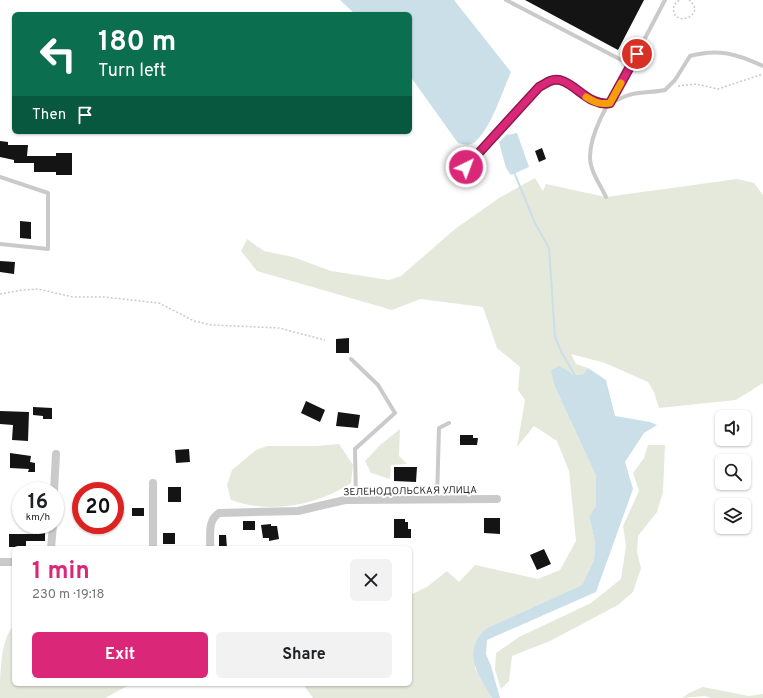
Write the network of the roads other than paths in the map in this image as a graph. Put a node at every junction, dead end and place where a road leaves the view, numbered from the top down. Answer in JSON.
{"nodes":[{"id":1,"x":506,"y":0,"type":"edge"},
{"id":2,"x":665,"y":0,"type":"edge"},
{"id":3,"x":631,"y":65,"type":"junction"},
{"id":4,"x":763,"y":66,"type":"edge"},
{"id":5,"x":610,"y":103,"type":"junction"},
{"id":6,"x":466,"y":167,"type":"dead end"},
{"id":7,"x":0,"y":177,"type":"edge"},
{"id":8,"x":606,"y":197,"type":"dead end"},
{"id":9,"x":0,"y":244,"type":"edge"},
{"id":10,"x":351,"y":359,"type":"dead end"},
{"id":11,"x":449,"y":423,"type":"dead end"},
{"id":12,"x":56,"y":454,"type":"dead end"},
{"id":13,"x":54,"y":482,"type":"edge"},
{"id":14,"x":153,"y":483,"type":"dead end"},
{"id":15,"x":437,"y":499,"type":"junction"},
{"id":16,"x":497,"y":499,"type":"dead end"},
{"id":17,"x":356,"y":500,"type":"junction"},
{"id":18,"x":52,"y":534,"type":"edge"},
{"id":19,"x":51,"y":546,"type":"edge"},
{"id":20,"x":153,"y":546,"type":"edge"},
{"id":21,"x":210,"y":546,"type":"edge"},
{"id":22,"x":0,"y":562,"type":"edge"},
{"id":23,"x":12,"y":562,"type":"edge"}],
"edges":[{"from":1,"to":3,"type":"lane"},
{"from":2,"to":3,"type":"lane"},
{"from":3,"to":5,"type":"lane"},
{"from":4,"to":5,"type":"lane"},
{"from":5,"to":6,"type":"lane"},
{"from":5,"to":8,"type":"lane"},
{"from":7,"to":9,"type":"lane"},
{"from":10,"to":17,"type":"lane"},
{"from":11,"to":15,"type":"lane"},
{"from":12,"to":13,"type":"street"},
{"from":14,"to":20,"type":"street"},
{"from":15,"to":16,"type":"street","name":"ЗЕЛЕНОДОЛЬСКАЯ УЛИЦА"},
{"from":15,"to":17,"type":"street","name":"ЗЕЛЕНОДОЛЬСКАЯ УЛИЦА"},
{"from":17,"to":21,"type":"street","name":"ЗЕЛЕНОДОЛЬСКАЯ УЛИЦА"},
{"from":18,"to":19,"type":"street"},
{"from":22,"to":23,"type":"street"}]}
